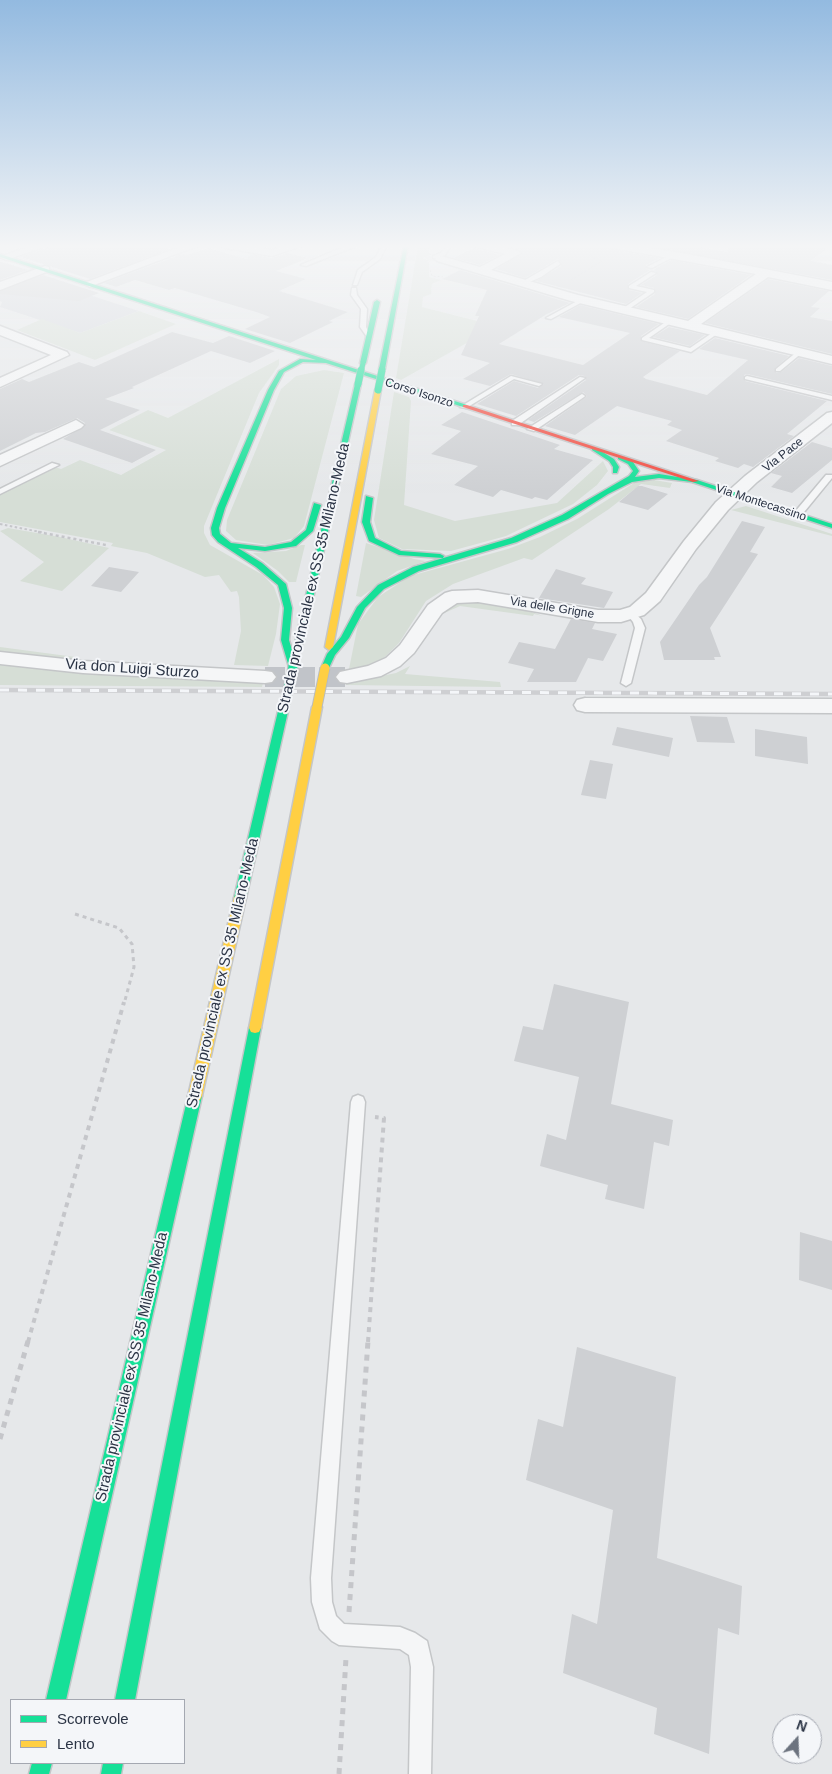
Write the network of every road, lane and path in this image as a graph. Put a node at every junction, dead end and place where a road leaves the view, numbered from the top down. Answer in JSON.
{"nodes":[{"id":1,"x":223,"y":328,"type":"edge"},
{"id":2,"x":364,"y":328,"type":"edge"},
{"id":3,"x":371,"y":328,"type":"edge"},
{"id":4,"x":390,"y":328,"type":"edge"},
{"id":5,"x":660,"y":328,"type":"edge"},
{"id":6,"x":698,"y":328,"type":"edge"},
{"id":7,"x":0,"y":330,"type":"edge"},
{"id":8,"x":717,"y":332,"type":"junction"},
{"id":9,"x":369,"y":336,"type":"junction"},
{"id":10,"x":280,"y":347,"type":"junction"},
{"id":11,"x":800,"y":352,"type":"junction"},
{"id":12,"x":310,"y":358,"type":"junction"},
{"id":13,"x":832,"y":360,"type":"edge"},
{"id":14,"x":345,"y":369,"type":"junction"},
{"id":15,"x":300,"y":370,"type":"junction"},
{"id":16,"x":778,"y":370,"type":"dead end"},
{"id":17,"x":282,"y":371,"type":"junction"},
{"id":18,"x":582,"y":378,"type":"dead end"},
{"id":19,"x":747,"y":378,"type":"dead end"},
{"id":20,"x":0,"y":383,"type":"edge"},
{"id":21,"x":539,"y":384,"type":"dead end"},
{"id":22,"x":271,"y":390,"type":"junction"},
{"id":23,"x":582,"y":396,"type":"dead end"},
{"id":24,"x":832,"y":398,"type":"edge"},
{"id":25,"x":464,"y":407,"type":"junction"},
{"id":26,"x":832,"y":416,"type":"edge"},
{"id":27,"x":514,"y":424,"type":"junction"},
{"id":28,"x":76,"y":426,"type":"dead end"},
{"id":29,"x":532,"y":429,"type":"junction"},
{"id":30,"x":594,"y":449,"type":"junction"},
{"id":31,"x":620,"y":458,"type":"junction"},
{"id":32,"x":0,"y":462,"type":"edge"},
{"id":33,"x":55,"y":465,"type":"dead end"},
{"id":34,"x":634,"y":466,"type":"junction"},
{"id":35,"x":654,"y":468,"type":"junction"},
{"id":36,"x":615,"y":472,"type":"junction"},
{"id":37,"x":337,"y":475,"type":"junction"},
{"id":38,"x":362,"y":475,"type":"junction"},
{"id":39,"x":829,"y":477,"type":"dead end"},
{"id":40,"x":690,"y":480,"type":"junction"},
{"id":41,"x":620,"y":485,"type":"junction"},
{"id":42,"x":0,"y":492,"type":"edge"},
{"id":43,"x":734,"y":494,"type":"junction"},
{"id":44,"x":592,"y":500,"type":"junction"},
{"id":45,"x":797,"y":515,"type":"junction"},
{"id":46,"x":0,"y":524,"type":"edge"},
{"id":47,"x":832,"y":526,"type":"edge"},
{"id":48,"x":221,"y":540,"type":"junction"},
{"id":49,"x":106,"y":545,"type":"dead end"},
{"id":50,"x":481,"y":550,"type":"junction"},
{"id":51,"x":631,"y":613,"type":"junction"},
{"id":52,"x":0,"y":658,"type":"edge"},
{"id":53,"x":293,"y":667,"type":"junction"},
{"id":54,"x":325,"y":668,"type":"junction"},
{"id":55,"x":265,"y":677,"type":"tunnel mouth"},
{"id":56,"x":348,"y":677,"type":"tunnel mouth"},
{"id":57,"x":626,"y":683,"type":"dead end"},
{"id":58,"x":585,"y":705,"type":"dead end"},
{"id":59,"x":832,"y":706,"type":"edge"},
{"id":60,"x":76,"y":914,"type":"dead end"},
{"id":61,"x":358,"y":1110,"type":"joint"},
{"id":62,"x":0,"y":1439,"type":"edge"},
{"id":63,"x":348,"y":1636,"type":"junction"},
{"id":64,"x":56,"y":1699,"type":"edge"},
{"id":65,"x":125,"y":1699,"type":"edge"},
{"id":66,"x":339,"y":1774,"type":"edge"},
{"id":67,"x":420,"y":1774,"type":"edge"}],
"edges":[{"from":1,"to":10,"type":"main road"},
{"from":2,"to":9,"type":"lane"},
{"from":3,"to":9,"type":"main road","name":"Strada provinciale ex SS 35 Milano-Meda"},
{"from":4,"to":38,"type":"main road","name":"Strada provinciale ex SS 35 Milano-Meda","bridge":true},
{"from":5,"to":8,"type":"lane"},
{"from":6,"to":8,"type":"street"},
{"from":7,"to":20,"type":"street"},
{"from":8,"to":11,"type":"street"},
{"from":9,"to":37,"type":"main road","name":"Strada provinciale ex SS 35 Milano-Meda","bridge":true},
{"from":10,"to":12,"type":"main road"},
{"from":10,"to":17,"type":"main road"},
{"from":11,"to":13,"type":"street"},
{"from":11,"to":16,"type":"lane"},
{"from":12,"to":14,"type":"main road","name":"Corso Isonzo"},
{"from":12,"to":15,"type":"main road"},
{"from":12,"to":17,"type":"main road"},
{"from":14,"to":15,"type":"main road"},
{"from":14,"to":25,"type":"main road","name":"Corso Isonzo"},
{"from":15,"to":22,"type":"main road"},
{"from":17,"to":22,"type":"main road"},
{"from":18,"to":27,"type":"lane"},
{"from":19,"to":24,"type":"lane"},
{"from":21,"to":25,"type":"lane"},
{"from":22,"to":48,"type":"main road"},
{"from":23,"to":29,"type":"lane"},
{"from":25,"to":27,"type":"main road","name":"Corso Isonzo"},
{"from":26,"to":43,"type":"street","name":"Via Pace"},
{"from":27,"to":29,"type":"main road","name":"Corso Isonzo"},
{"from":28,"to":32,"type":"street"},
{"from":29,"to":30,"type":"main road","name":"Corso Isonzo"},
{"from":30,"to":31,"type":"main road","name":"Corso Isonzo"},
{"from":30,"to":36,"type":"main road"},
{"from":31,"to":34,"type":"main road"},
{"from":31,"to":35,"type":"main road","name":"Corso Isonzo"},
{"from":33,"to":42,"type":"lane"},
{"from":34,"to":35,"type":"main road"},
{"from":34,"to":36,"type":"main road"},
{"from":34,"to":41,"type":"main road"},
{"from":35,"to":40,"type":"main road","name":"Corso Isonzo"},
{"from":36,"to":44,"type":"main road"},
{"from":37,"to":48,"type":"main road"},
{"from":37,"to":53,"type":"main road","name":"Strada provinciale ex SS 35 Milano-Meda"},
{"from":38,"to":50,"type":"main road"},
{"from":38,"to":54,"type":"main road","name":"Strada provinciale ex SS 35 Milano-Meda"},
{"from":39,"to":45,"type":"lane"},
{"from":40,"to":41,"type":"main road"},
{"from":40,"to":43,"type":"main road","name":"Via Montecassino"},
{"from":41,"to":44,"type":"main road"},
{"from":43,"to":45,"type":"main road","name":"Via Montecassino"},
{"from":43,"to":51,"type":"street","name":"Via delle Grigne"},
{"from":44,"to":50,"type":"main road"},
{"from":45,"to":47,"type":"main road","name":"Via Montecassino"},
{"from":46,"to":49,"type":"path"},
{"from":48,"to":53,"type":"main road"},
{"from":50,"to":54,"type":"main road"},
{"from":51,"to":56,"type":"street","name":"Via delle Grigne"},
{"from":51,"to":57,"type":"lane"},
{"from":52,"to":55,"type":"street","name":"Via don Luigi Sturzo"},
{"from":53,"to":64,"type":"main road","name":"Strada provinciale ex SS 35 Milano-Meda","bridge":true},
{"from":54,"to":65,"type":"main road","name":"Strada provinciale ex SS 35 Milano-Meda","bridge":true},
{"from":58,"to":59,"type":"street"},
{"from":60,"to":62,"type":"path"},
{"from":61,"to":63,"type":"lane"},
{"from":61,"to":63,"type":"path"},
{"from":63,"to":66,"type":"path"},
{"from":63,"to":67,"type":"lane"}]}
